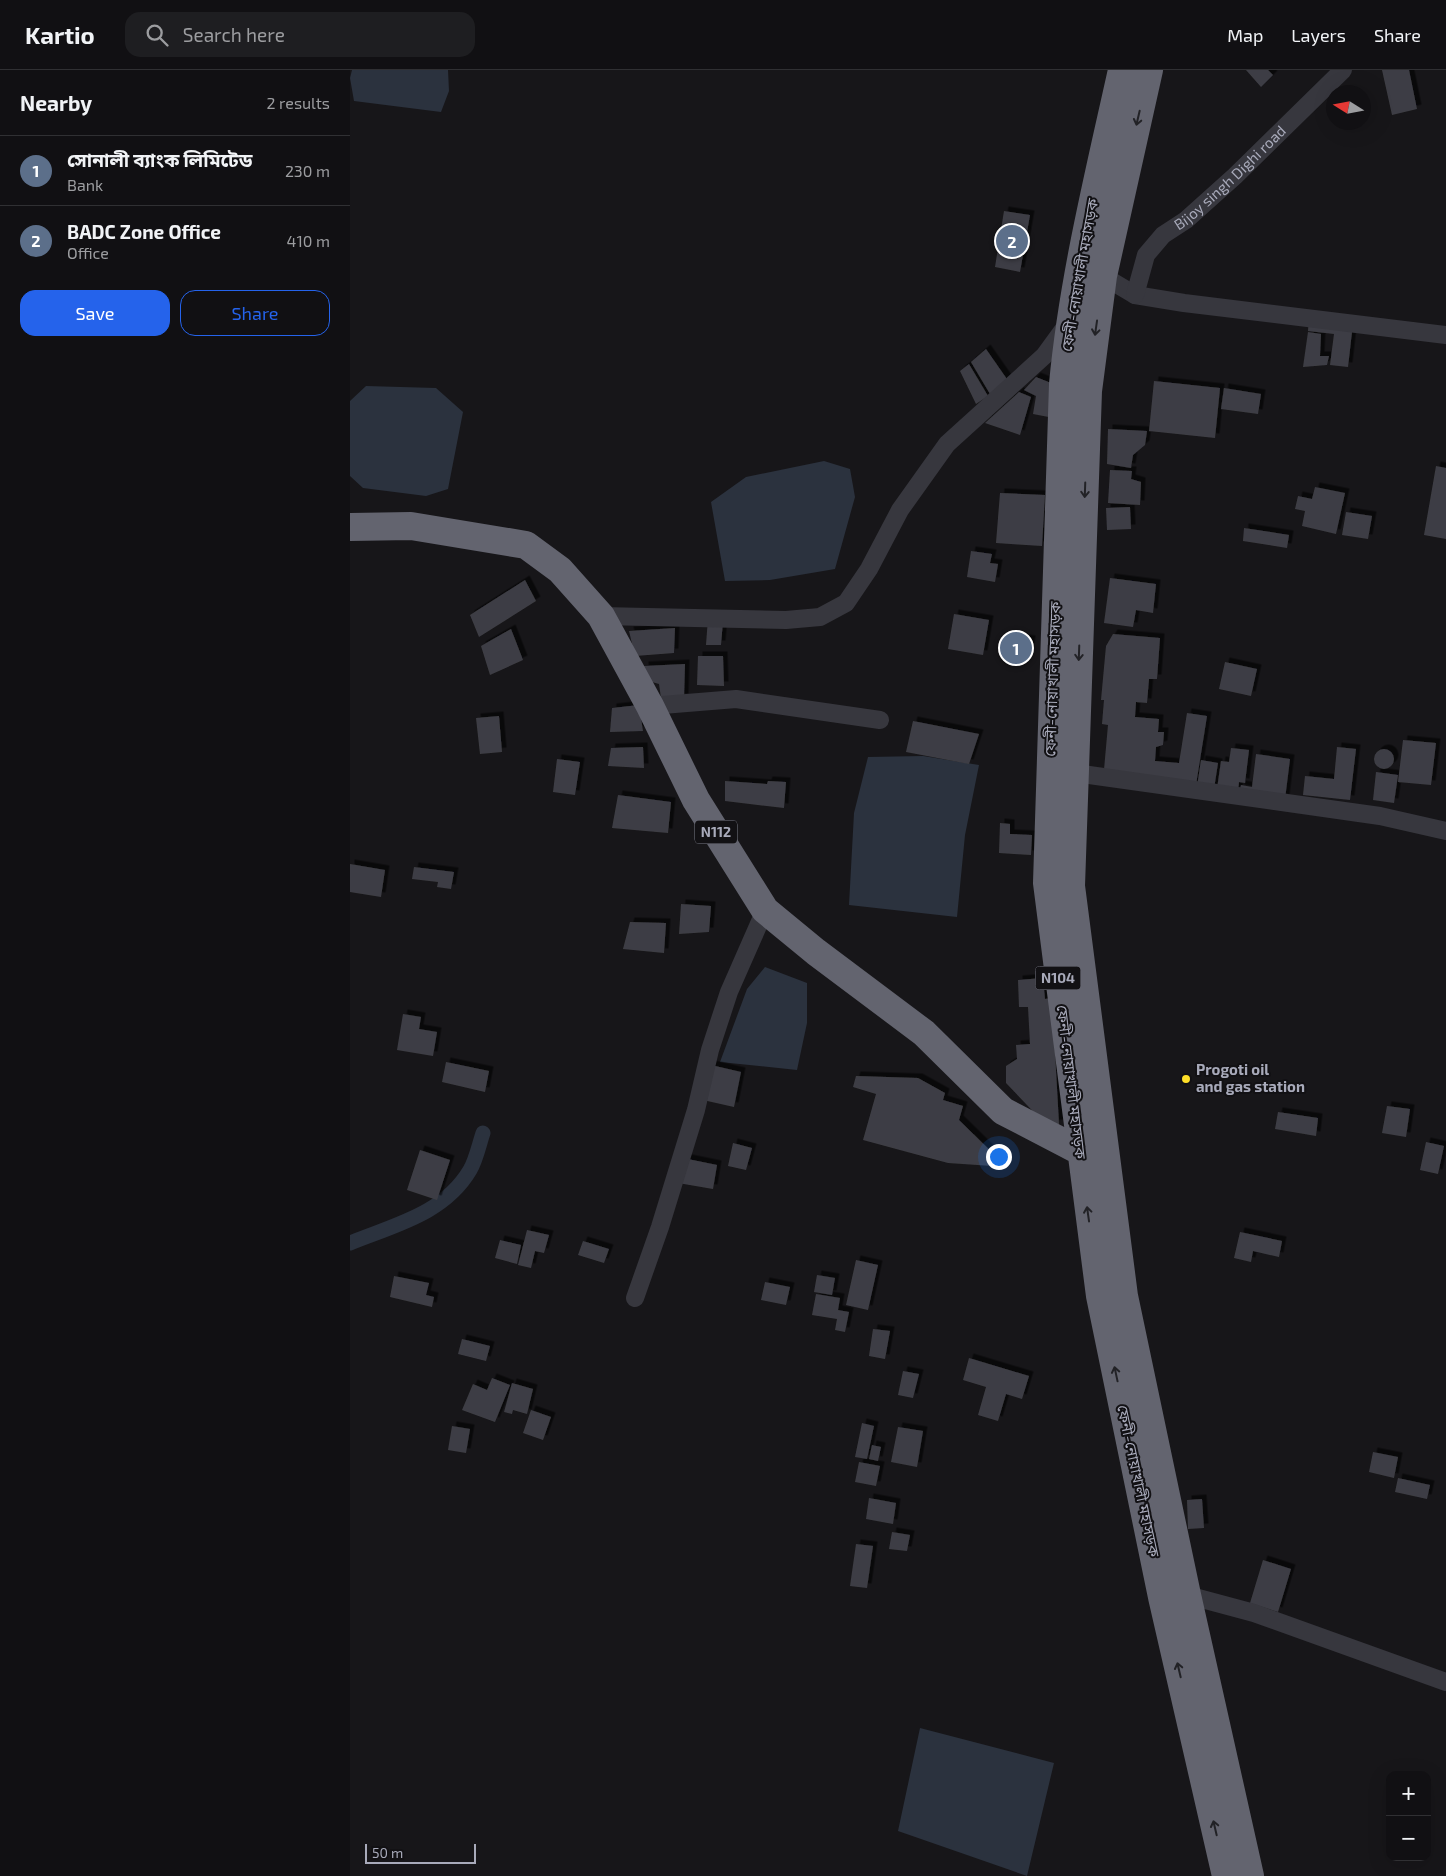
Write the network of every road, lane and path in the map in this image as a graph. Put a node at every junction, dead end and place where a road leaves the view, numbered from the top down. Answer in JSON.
{"nodes":[{"id":1,"x":1122,"y":70,"type":"edge"},
{"id":2,"x":1149,"y":70,"type":"edge"},
{"id":3,"x":1343,"y":70,"type":"edge"},
{"id":4,"x":1103,"y":276,"type":"junction"},
{"id":5,"x":1135,"y":295,"type":"junction"},
{"id":6,"x":1069,"y":321,"type":"junction"},
{"id":7,"x":1446,"y":335,"type":"edge"},
{"id":8,"x":350,"y":527,"type":"edge"},
{"id":9,"x":601,"y":616,"type":"junction"},
{"id":10,"x":650,"y":706,"type":"junction"},
{"id":11,"x":880,"y":720,"type":"dead end"},
{"id":12,"x":1076,"y":773,"type":"junction"},
{"id":13,"x":1446,"y":831,"type":"edge"},
{"id":14,"x":765,"y":910,"type":"junction"},
{"id":15,"x":1080,"y":1152,"type":"junction"},
{"id":16,"x":1108,"y":1173,"type":"junction"},
{"id":17,"x":636,"y":1298,"type":"dead end"},
{"id":18,"x":1186,"y":1595,"type":"junction"},
{"id":19,"x":1446,"y":1682,"type":"edge"},
{"id":20,"x":1226,"y":1876,"type":"edge"},
{"id":21,"x":1250,"y":1876,"type":"edge"}],
"edges":[{"from":1,"to":6,"type":"highway","name":"ফেনী-নোয়াখালী মহাসড়ক","number":"N104"},
{"from":2,"to":4,"type":"highway","name":"ফেনী-নোয়াখালী মহাসড়ক","number":"N104","one_way":true},
{"from":3,"to":5,"type":"street","name":"Bijoy singh Dighi road"},
{"from":4,"to":5,"type":"street"},
{"from":4,"to":6,"type":"street"},
{"from":4,"to":12,"type":"highway","name":"ফেনী-নোয়াখালী মহাসড়ক","number":"N104","one_way":true},
{"from":5,"to":7,"type":"street"},
{"from":6,"to":9,"type":"street"},
{"from":6,"to":15,"type":"highway","name":"ফেনী-নোয়াখালী মহাসড়ক","number":"N104"},
{"from":8,"to":9,"type":"highway","number":"N112"},
{"from":9,"to":10,"type":"highway","number":"N112"},
{"from":10,"to":11,"type":"street"},
{"from":10,"to":14,"type":"highway","number":"N112"},
{"from":12,"to":13,"type":"street"},
{"from":12,"to":16,"type":"highway","name":"ফেনী-নোয়াখালী মহাসড়ক","number":"N104"},
{"from":14,"to":15,"type":"highway","number":"N112"},
{"from":14,"to":17,"type":"street"},
{"from":15,"to":16,"type":"highway","number":"N112"},
{"from":20,"to":15,"type":"highway","name":"ফেনী-নোয়াখালী মহাসড়ক","number":"N104","one_way":true},
{"from":16,"to":18,"type":"highway","name":"ফেনী-নোয়াখালী মহাসড়ক","number":"N104"},
{"from":18,"to":19,"type":"street"},
{"from":18,"to":21,"type":"highway","name":"ফেনী-নোয়াখালী মহাসড়ক","number":"N104"}]}
